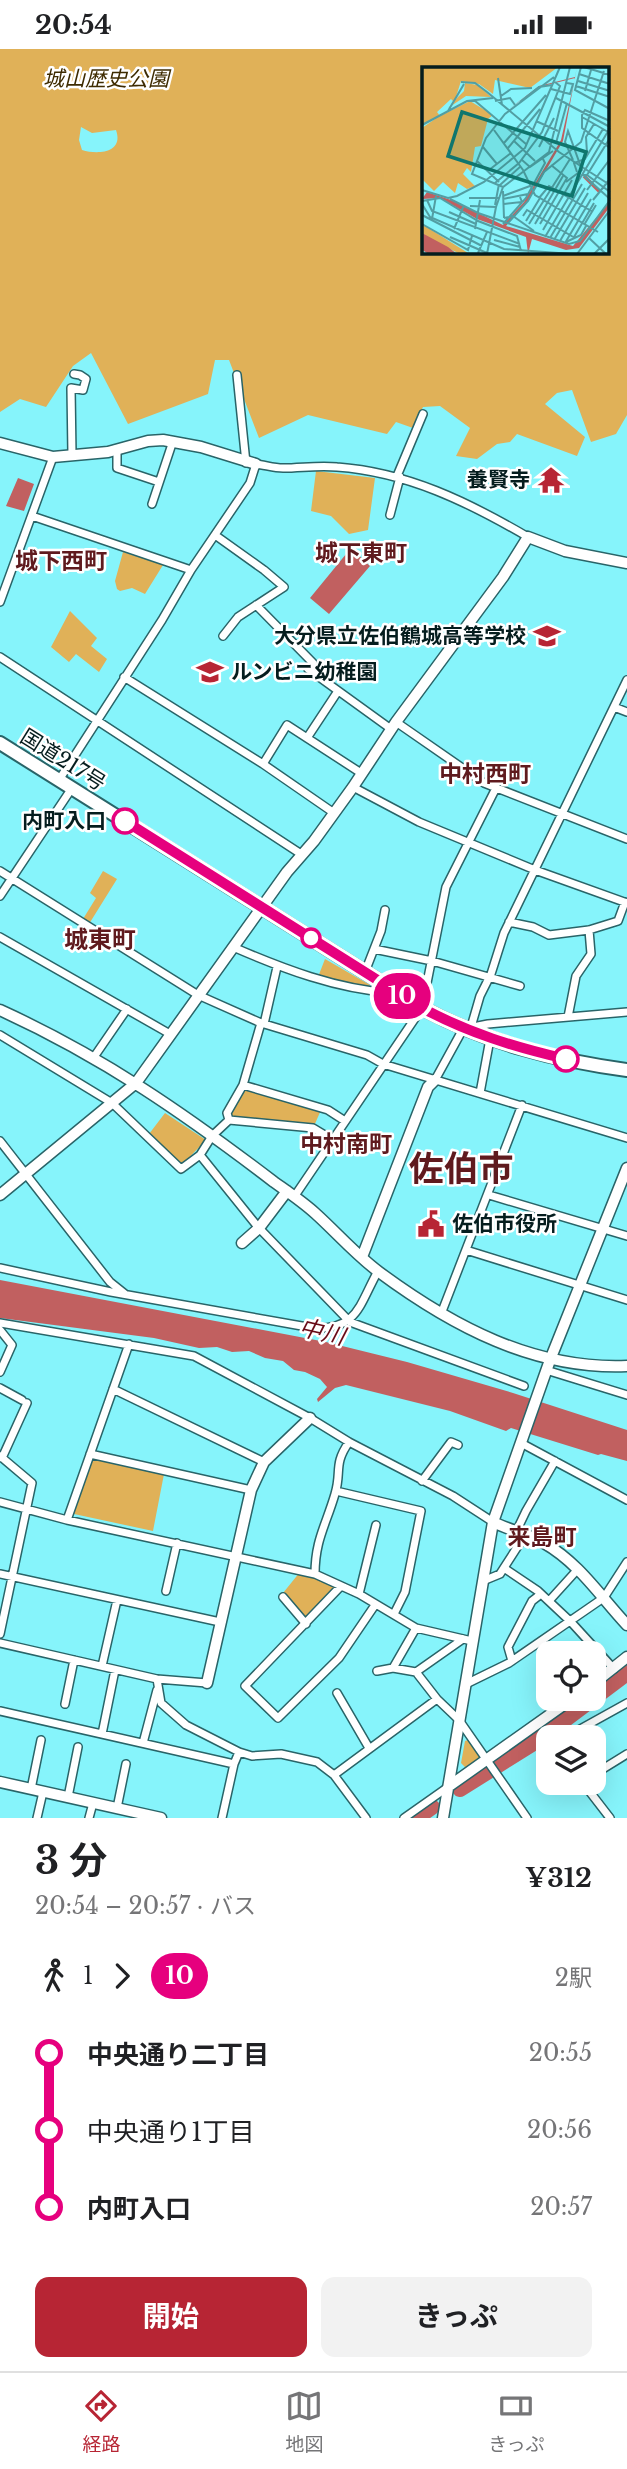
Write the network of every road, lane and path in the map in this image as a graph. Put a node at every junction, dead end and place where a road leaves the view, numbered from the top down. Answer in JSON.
{"nodes":[{"id":1,"x":74,"y":374,"type":"dead end"},
{"id":2,"x":237,"y":375,"type":"dead end"},
{"id":3,"x":423,"y":414,"type":"dead end"},
{"id":4,"x":173,"y":441,"type":"junction"},
{"id":5,"x":0,"y":443,"type":"edge"},
{"id":6,"x":117,"y":450,"type":"junction"},
{"id":7,"x":72,"y":455,"type":"junction"},
{"id":8,"x":53,"y":457,"type":"junction"},
{"id":9,"x":251,"y":463,"type":"junction"},
{"id":10,"x":398,"y":477,"type":"junction"},
{"id":11,"x":159,"y":482,"type":"junction"},
{"id":12,"x":152,"y":504,"type":"dead end"},
{"id":13,"x":390,"y":515,"type":"dead end"},
{"id":14,"x":32,"y":516,"type":"junction"},
{"id":15,"x":215,"y":535,"type":"junction"},
{"id":16,"x":528,"y":537,"type":"junction"},
{"id":17,"x":627,"y":563,"type":"edge"},
{"id":18,"x":191,"y":570,"type":"junction"},
{"id":19,"x":0,"y":602,"type":"edge"},
{"id":20,"x":256,"y":605,"type":"junction"},
{"id":21,"x":223,"y":636,"type":"dead end"},
{"id":22,"x":0,"y":657,"type":"edge"},
{"id":23,"x":124,"y":677,"type":"junction"},
{"id":24,"x":627,"y":680,"type":"edge"},
{"id":25,"x":338,"y":691,"type":"junction"},
{"id":26,"x":614,"y":707,"type":"junction"},
{"id":27,"x":627,"y":712,"type":"edge"},
{"id":28,"x":97,"y":719,"type":"junction"},
{"id":29,"x":394,"y":725,"type":"junction"},
{"id":30,"x":307,"y":738,"type":"junction"},
{"id":31,"x":0,"y":743,"type":"edge"},
{"id":32,"x":263,"y":765,"type":"junction"},
{"id":33,"x":361,"y":773,"type":"junction"},
{"id":34,"x":59,"y":780,"type":"junction"},
{"id":35,"x":352,"y":787,"type":"junction"},
{"id":36,"x":72,"y":788,"type":"junction"},
{"id":37,"x":496,"y":789,"type":"junction"},
{"id":38,"x":334,"y":813,"type":"junction"},
{"id":39,"x":563,"y":814,"type":"junction"},
{"id":40,"x":627,"y":839,"type":"edge"},
{"id":41,"x":469,"y":843,"type":"junction"},
{"id":42,"x":301,"y":854,"type":"junction"},
{"id":43,"x":535,"y":870,"type":"junction"},
{"id":44,"x":0,"y":871,"type":"edge"},
{"id":45,"x":12,"y":878,"type":"junction"},
{"id":46,"x":0,"y":897,"type":"edge"},
{"id":47,"x":626,"y":903,"type":"edge"},
{"id":48,"x":262,"y":908,"type":"junction"},
{"id":49,"x":385,"y":910,"type":"dead end"},
{"id":50,"x":509,"y":922,"type":"junction"},
{"id":51,"x":589,"y":930,"type":"junction"},
{"id":52,"x":0,"y":937,"type":"edge"},
{"id":53,"x":233,"y":947,"type":"junction"},
{"id":54,"x":374,"y":949,"type":"junction"},
{"id":55,"x":432,"y":961,"type":"junction"},
{"id":56,"x":277,"y":967,"type":"junction"},
{"id":57,"x":365,"y":972,"type":"junction"},
{"id":58,"x":489,"y":976,"type":"junction"},
{"id":59,"x":520,"y":986,"type":"dead end"},
{"id":60,"x":398,"y":993,"type":"junction"},
{"id":61,"x":198,"y":995,"type":"junction"},
{"id":62,"x":422,"y":1008,"type":"junction"},
{"id":63,"x":127,"y":1009,"type":"junction"},
{"id":64,"x":0,"y":1010,"type":"edge"},
{"id":65,"x":627,"y":1012,"type":"edge"},
{"id":66,"x":568,"y":1017,"type":"junction"},
{"id":67,"x":263,"y":1023,"type":"junction"},
{"id":68,"x":467,"y":1028,"type":"junction"},
{"id":69,"x":170,"y":1034,"type":"junction"},
{"id":70,"x":3,"y":1036,"type":"edge"},
{"id":71,"x":490,"y":1039,"type":"junction"},
{"id":72,"x":0,"y":1044,"type":"edge"},
{"id":73,"x":94,"y":1057,"type":"junction"},
{"id":74,"x":383,"y":1064,"type":"junction"},
{"id":75,"x":627,"y":1070,"type":"edge"},
{"id":76,"x":435,"y":1080,"type":"junction"},
{"id":77,"x":136,"y":1083,"type":"junction"},
{"id":78,"x":243,"y":1085,"type":"junction"},
{"id":79,"x":480,"y":1093,"type":"junction"},
{"id":80,"x":112,"y":1103,"type":"junction"},
{"id":81,"x":522,"y":1105,"type":"junction"},
{"id":82,"x":229,"y":1120,"type":"junction"},
{"id":83,"x":345,"y":1121,"type":"junction"},
{"id":84,"x":212,"y":1136,"type":"junction"},
{"id":85,"x":627,"y":1138,"type":"edge"},
{"id":86,"x":333,"y":1140,"type":"junction"},
{"id":87,"x":0,"y":1141,"type":"edge"},
{"id":88,"x":200,"y":1155,"type":"junction"},
{"id":89,"x":627,"y":1168,"type":"edge"},
{"id":90,"x":26,"y":1174,"type":"junction"},
{"id":91,"x":290,"y":1194,"type":"junction"},
{"id":92,"x":0,"y":1195,"type":"edge"},
{"id":93,"x":489,"y":1195,"type":"junction"},
{"id":94,"x":259,"y":1229,"type":"junction"},
{"id":95,"x":602,"y":1229,"type":"junction"},
{"id":96,"x":627,"y":1236,"type":"edge"},
{"id":97,"x":242,"y":1243,"type":"dead end"},
{"id":98,"x":466,"y":1250,"type":"junction"},
{"id":99,"x":362,"y":1257,"type":"junction"},
{"id":100,"x":0,"y":1268,"type":"edge"},
{"id":101,"x":378,"y":1271,"type":"junction"},
{"id":102,"x":580,"y":1284,"type":"junction"},
{"id":103,"x":125,"y":1294,"type":"junction"},
{"id":104,"x":627,"y":1300,"type":"edge"},
{"id":105,"x":441,"y":1314,"type":"junction"},
{"id":106,"x":350,"y":1322,"type":"junction"},
{"id":107,"x":0,"y":1323,"type":"edge"},
{"id":108,"x":0,"y":1329,"type":"edge"},
{"id":109,"x":129,"y":1344,"type":"junction"},
{"id":110,"x":548,"y":1365,"type":"junction"},
{"id":111,"x":627,"y":1366,"type":"edge"},
{"id":112,"x":0,"y":1372,"type":"edge"},
{"id":113,"x":524,"y":1386,"type":"dead end"},
{"id":114,"x":0,"y":1388,"type":"edge"},
{"id":115,"x":113,"y":1389,"type":"junction"},
{"id":116,"x":627,"y":1395,"type":"edge"},
{"id":117,"x":310,"y":1418,"type":"junction"},
{"id":118,"x":522,"y":1441,"type":"junction"},
{"id":119,"x":349,"y":1442,"type":"junction"},
{"id":120,"x":458,"y":1445,"type":"dead end"},
{"id":121,"x":90,"y":1454,"type":"junction"},
{"id":122,"x":1,"y":1457,"type":"edge"},
{"id":123,"x":555,"y":1461,"type":"junction"},
{"id":124,"x":264,"y":1462,"type":"junction"},
{"id":125,"x":422,"y":1481,"type":"junction"},
{"id":126,"x":251,"y":1490,"type":"junction"},
{"id":127,"x":336,"y":1491,"type":"junction"},
{"id":128,"x":627,"y":1500,"type":"edge"},
{"id":129,"x":0,"y":1502,"type":"edge"},
{"id":130,"x":26,"y":1508,"type":"junction"},
{"id":131,"x":67,"y":1520,"type":"junction"},
{"id":132,"x":493,"y":1522,"type":"junction"},
{"id":133,"x":376,"y":1525,"type":"dead end"},
{"id":134,"x":521,"y":1534,"type":"junction"},
{"id":135,"x":177,"y":1543,"type":"junction"},
{"id":136,"x":235,"y":1555,"type":"junction"},
{"id":137,"x":627,"y":1562,"type":"edge"},
{"id":138,"x":504,"y":1568,"type":"junction"},
{"id":139,"x":578,"y":1569,"type":"junction"},
{"id":140,"x":0,"y":1574,"type":"edge"},
{"id":141,"x":315,"y":1574,"type":"junction"},
{"id":142,"x":13,"y":1577,"type":"junction"},
{"id":143,"x":482,"y":1581,"type":"junction"},
{"id":144,"x":340,"y":1587,"type":"junction"},
{"id":145,"x":166,"y":1591,"type":"dead end"},
{"id":146,"x":359,"y":1594,"type":"junction"},
{"id":147,"x":541,"y":1594,"type":"junction"},
{"id":148,"x":283,"y":1597,"type":"dead end"},
{"id":149,"x":604,"y":1597,"type":"junction"},
{"id":150,"x":117,"y":1600,"type":"junction"},
{"id":151,"x":549,"y":1601,"type":"junction"},
{"id":152,"x":375,"y":1605,"type":"junction"},
{"id":153,"x":394,"y":1613,"type":"junction"},
{"id":154,"x":220,"y":1622,"type":"junction"},
{"id":155,"x":571,"y":1622,"type":"junction"},
{"id":156,"x":306,"y":1624,"type":"junction"},
{"id":157,"x":627,"y":1625,"type":"edge"},
{"id":158,"x":416,"y":1628,"type":"junction"},
{"id":159,"x":0,"y":1634,"type":"edge"},
{"id":160,"x":468,"y":1640,"type":"junction"},
{"id":161,"x":0,"y":1643,"type":"edge"},
{"id":162,"x":627,"y":1657,"type":"edge"},
{"id":163,"x":74,"y":1660,"type":"junction"},
{"id":164,"x":512,"y":1661,"type":"junction"},
{"id":165,"x":102,"y":1667,"type":"junction"},
{"id":166,"x":393,"y":1668,"type":"junction"},
{"id":167,"x":614,"y":1669,"type":"junction"},
{"id":168,"x":116,"y":1670,"type":"junction"},
{"id":169,"x":377,"y":1671,"type":"dead end"},
{"id":170,"x":416,"y":1672,"type":"junction"},
{"id":171,"x":606,"y":1675,"type":"edge"},
{"id":172,"x":207,"y":1682,"type":"joint"},
{"id":173,"x":158,"y":1683,"type":"junction"},
{"id":174,"x":466,"y":1684,"type":"junction"},
{"id":175,"x":337,"y":1692,"type":"dead end"},
{"id":176,"x":437,"y":1699,"type":"junction"},
{"id":177,"x":627,"y":1703,"type":"edge"},
{"id":178,"x":65,"y":1704,"type":"dead end"},
{"id":179,"x":0,"y":1711,"type":"edge"},
{"id":180,"x":557,"y":1711,"type":"edge"},
{"id":181,"x":459,"y":1720,"type":"junction"},
{"id":182,"x":587,"y":1725,"type":"edge"},
{"id":183,"x":102,"y":1734,"type":"junction"},
{"id":184,"x":41,"y":1740,"type":"dead end"},
{"id":185,"x":142,"y":1743,"type":"junction"},
{"id":186,"x":78,"y":1747,"type":"dead end"},
{"id":187,"x":369,"y":1748,"type":"junction"},
{"id":188,"x":239,"y":1752,"type":"junction"},
{"id":189,"x":627,"y":1754,"type":"edge"},
{"id":190,"x":126,"y":1764,"type":"dead end"},
{"id":191,"x":234,"y":1764,"type":"junction"},
{"id":192,"x":491,"y":1766,"type":"junction"},
{"id":193,"x":606,"y":1767,"type":"edge"},
{"id":194,"x":334,"y":1775,"type":"junction"},
{"id":195,"x":0,"y":1782,"type":"edge"},
{"id":196,"x":448,"y":1787,"type":"junction"},
{"id":197,"x":31,"y":1789,"type":"junction"},
{"id":198,"x":43,"y":1792,"type":"junction"},
{"id":199,"x":592,"y":1795,"type":"edge"},
{"id":200,"x":68,"y":1797,"type":"junction"},
{"id":201,"x":93,"y":1803,"type":"junction"},
{"id":202,"x":117,"y":1808,"type":"junction"},
{"id":203,"x":142,"y":1816,"type":"edge"},
{"id":204,"x":37,"y":1818,"type":"edge"},
{"id":205,"x":89,"y":1818,"type":"edge"},
{"id":206,"x":161,"y":1818,"type":"edge"},
{"id":207,"x":222,"y":1818,"type":"edge"},
{"id":208,"x":366,"y":1818,"type":"edge"},
{"id":209,"x":404,"y":1818,"type":"edge"},
{"id":210,"x":443,"y":1818,"type":"edge"},
{"id":211,"x":527,"y":1818,"type":"edge"},
{"id":212,"x":610,"y":1818,"type":"edge"}],
"edges":[{"from":1,"to":7,"type":"street"},
{"from":2,"to":9,"type":"street"},
{"from":3,"to":10,"type":"street"},
{"from":4,"to":6,"type":"street"},
{"from":4,"to":9,"type":"street"},
{"from":4,"to":11,"type":"street"},
{"from":5,"to":8,"type":"street"},
{"from":6,"to":7,"type":"street"},
{"from":6,"to":11,"type":"street"},
{"from":7,"to":8,"type":"street"},
{"from":8,"to":14,"type":"street"},
{"from":9,"to":10,"type":"street"},
{"from":9,"to":15,"type":"street"},
{"from":10,"to":13,"type":"street"},
{"from":10,"to":16,"type":"street"},
{"from":11,"to":12,"type":"street"},
{"from":14,"to":18,"type":"street"},
{"from":14,"to":19,"type":"street"},
{"from":15,"to":18,"type":"street"},
{"from":15,"to":20,"type":"street"},
{"from":16,"to":17,"type":"street"},
{"from":16,"to":29,"type":"street"},
{"from":18,"to":23,"type":"street"},
{"from":20,"to":21,"type":"street"},
{"from":20,"to":25,"type":"street"},
{"from":22,"to":28,"type":"street"},
{"from":23,"to":28,"type":"street"},
{"from":23,"to":32,"type":"street"},
{"from":24,"to":26,"type":"street"},
{"from":25,"to":29,"type":"street"},
{"from":25,"to":30,"type":"street"},
{"from":26,"to":27,"type":"street"},
{"from":26,"to":39,"type":"street"},
{"from":28,"to":34,"type":"street"},
{"from":28,"to":42,"type":"street"},
{"from":29,"to":33,"type":"street"},
{"from":29,"to":37,"type":"street"},
{"from":30,"to":32,"type":"street"},
{"from":30,"to":33,"type":"street"},
{"from":31,"to":34,"type":"highway","name":"国道217号"},
{"from":32,"to":38,"type":"street"},
{"from":33,"to":35,"type":"street"},
{"from":34,"to":36,"type":"highway","name":"国道217号"},
{"from":35,"to":38,"type":"street"},
{"from":35,"to":41,"type":"street"},
{"from":36,"to":45,"type":"street"},
{"from":36,"to":48,"type":"highway","name":"国道217号"},
{"from":37,"to":39,"type":"street"},
{"from":37,"to":41,"type":"street"},
{"from":38,"to":42,"type":"street"},
{"from":39,"to":40,"type":"street"},
{"from":39,"to":43,"type":"street"},
{"from":41,"to":43,"type":"street"},
{"from":41,"to":55,"type":"street"},
{"from":42,"to":48,"type":"street"},
{"from":43,"to":47,"type":"street"},
{"from":43,"to":50,"type":"street"},
{"from":44,"to":45,"type":"street"},
{"from":45,"to":46,"type":"street"},
{"from":45,"to":61,"type":"street"},
{"from":47,"to":51,"type":"street"},
{"from":48,"to":53,"type":"street"},
{"from":48,"to":57,"type":"highway","name":"国道217号"},
{"from":49,"to":54,"type":"street"},
{"from":50,"to":51,"type":"street"},
{"from":50,"to":58,"type":"street"},
{"from":51,"to":66,"type":"street"},
{"from":52,"to":63,"type":"street"},
{"from":53,"to":56,"type":"street"},
{"from":53,"to":61,"type":"street"},
{"from":54,"to":55,"type":"street"},
{"from":54,"to":57,"type":"street"},
{"from":55,"to":58,"type":"street"},
{"from":55,"to":62,"type":"street"},
{"from":56,"to":60,"type":"street"},
{"from":56,"to":67,"type":"street"},
{"from":57,"to":60,"type":"highway","name":"国道217号"},
{"from":58,"to":59,"type":"street"},
{"from":58,"to":68,"type":"street"},
{"from":60,"to":62,"type":"highway","name":"国道217号"},
{"from":61,"to":67,"type":"street"},
{"from":61,"to":69,"type":"street"},
{"from":62,"to":68,"type":"highway","name":"国道217号"},
{"from":62,"to":74,"type":"street"},
{"from":63,"to":69,"type":"street"},
{"from":63,"to":73,"type":"street"},
{"from":64,"to":73,"type":"street"},
{"from":65,"to":66,"type":"street"},
{"from":66,"to":68,"type":"street"},
{"from":67,"to":74,"type":"street"},
{"from":67,"to":78,"type":"street"},
{"from":68,"to":71,"type":"highway","name":"国道217号"},
{"from":68,"to":76,"type":"street"},
{"from":69,"to":77,"type":"street"},
{"from":70,"to":72,"type":"street"},
{"from":70,"to":80,"type":"street"},
{"from":71,"to":75,"type":"highway","name":"国道217号"},
{"from":71,"to":79,"type":"street"},
{"from":73,"to":77,"type":"street"},
{"from":74,"to":76,"type":"street"},
{"from":74,"to":83,"type":"street"},
{"from":76,"to":79,"type":"street"},
{"from":76,"to":99,"type":"street"},
{"from":77,"to":80,"type":"street"},
{"from":77,"to":84,"type":"street"},
{"from":78,"to":82,"type":"street"},
{"from":78,"to":83,"type":"street"},
{"from":79,"to":81,"type":"street"},
{"from":80,"to":88,"type":"street"},
{"from":80,"to":90,"type":"street"},
{"from":81,"to":85,"type":"street"},
{"from":81,"to":93,"type":"street"},
{"from":82,"to":84,"type":"street"},
{"from":82,"to":86,"type":"street"},
{"from":83,"to":86,"type":"street"},
{"from":84,"to":88,"type":"street"},
{"from":84,"to":91,"type":"street"},
{"from":86,"to":91,"type":"street"},
{"from":87,"to":90,"type":"street"},
{"from":88,"to":94,"type":"street"},
{"from":89,"to":95,"type":"street"},
{"from":90,"to":92,"type":"street"},
{"from":90,"to":103,"type":"street"},
{"from":91,"to":94,"type":"street"},
{"from":91,"to":99,"type":"street"},
{"from":93,"to":95,"type":"street"},
{"from":93,"to":98,"type":"street"},
{"from":94,"to":97,"type":"street"},
{"from":94,"to":106,"type":"street"},
{"from":95,"to":96,"type":"street"},
{"from":95,"to":102,"type":"street"},
{"from":98,"to":102,"type":"street"},
{"from":98,"to":105,"type":"street"},
{"from":99,"to":101,"type":"street"},
{"from":100,"to":103,"type":"street"},
{"from":101,"to":105,"type":"street"},
{"from":101,"to":106,"type":"street"},
{"from":102,"to":104,"type":"street"},
{"from":102,"to":110,"type":"street"},
{"from":103,"to":106,"type":"street"},
{"from":105,"to":110,"type":"street"},
{"from":106,"to":113,"type":"street"},
{"from":107,"to":109,"type":"street"},
{"from":108,"to":112,"type":"street"},
{"from":109,"to":115,"type":"street"},
{"from":109,"to":117,"type":"street"},
{"from":110,"to":111,"type":"street"},
{"from":110,"to":116,"type":"street"},
{"from":110,"to":118,"type":"street"},
{"from":114,"to":122,"type":"street"},
{"from":115,"to":121,"type":"street"},
{"from":115,"to":124,"type":"street"},
{"from":117,"to":119,"type":"street"},
{"from":117,"to":124,"type":"street"},
{"from":118,"to":123,"type":"street"},
{"from":118,"to":132,"type":"street"},
{"from":119,"to":125,"type":"street"},
{"from":119,"to":127,"type":"street"},
{"from":120,"to":125,"type":"street"},
{"from":121,"to":126,"type":"street"},
{"from":121,"to":131,"type":"street"},
{"from":122,"to":130,"type":"street"},
{"from":123,"to":128,"type":"street"},
{"from":123,"to":134,"type":"street"},
{"from":124,"to":126,"type":"street"},
{"from":125,"to":132,"type":"street"},
{"from":126,"to":136,"type":"street"},
{"from":127,"to":141,"type":"street"},
{"from":127,"to":153,"type":"street"},
{"from":129,"to":130,"type":"street"},
{"from":130,"to":131,"type":"street"},
{"from":130,"to":142,"type":"street"},
{"from":131,"to":135,"type":"street"},
{"from":132,"to":134,"type":"street"},
{"from":132,"to":143,"type":"street"},
{"from":133,"to":146,"type":"street"},
{"from":134,"to":138,"type":"street"},
{"from":134,"to":139,"type":"street"},
{"from":135,"to":136,"type":"street"},
{"from":135,"to":145,"type":"street"},
{"from":136,"to":141,"type":"street"},
{"from":136,"to":154,"type":"street"},
{"from":137,"to":149,"type":"street"},
{"from":138,"to":143,"type":"street"},
{"from":138,"to":147,"type":"street"},
{"from":139,"to":149,"type":"street"},
{"from":139,"to":151,"type":"street"},
{"from":140,"to":142,"type":"street"},
{"from":141,"to":144,"type":"street"},
{"from":142,"to":150,"type":"street"},
{"from":142,"to":159,"type":"street"},
{"from":143,"to":160,"type":"street"},
{"from":144,"to":146,"type":"street"},
{"from":144,"to":156,"type":"street"},
{"from":146,"to":152,"type":"street"},
{"from":147,"to":151,"type":"street"},
{"from":147,"to":164,"type":"street"},
{"from":148,"to":156,"type":"street"},
{"from":149,"to":155,"type":"street"},
{"from":149,"to":157,"type":"street"},
{"from":150,"to":154,"type":"street"},
{"from":150,"to":165,"type":"street"},
{"from":151,"to":155,"type":"street"},
{"from":152,"to":153,"type":"street"},
{"from":152,"to":156,"type":"street"},
{"from":153,"to":158,"type":"street"},
{"from":154,"to":172,"type":"street"},
{"from":155,"to":164,"type":"street"},
{"from":155,"to":167,"type":"street"},
{"from":158,"to":160,"type":"street"},
{"from":158,"to":166,"type":"street"},
{"from":160,"to":170,"type":"street"},
{"from":160,"to":174,"type":"street"},
{"from":161,"to":163,"type":"street"},
{"from":162,"to":167,"type":"street"},
{"from":163,"to":165,"type":"street"},
{"from":163,"to":178,"type":"street"},
{"from":164,"to":174,"type":"street"},
{"from":165,"to":168,"type":"street"},
{"from":166,"to":169,"type":"street"},
{"from":166,"to":170,"type":"street"},
{"from":167,"to":171,"type":"street"},
{"from":168,"to":173,"type":"street"},
{"from":168,"to":183,"type":"street"},
{"from":170,"to":176,"type":"street"},
{"from":172,"to":173,"type":"street"},
{"from":173,"to":185,"type":"street"},
{"from":173,"to":188,"type":"street"},
{"from":174,"to":181,"type":"street"},
{"from":175,"to":187,"type":"street"},
{"from":176,"to":181,"type":"street"},
{"from":176,"to":187,"type":"street"},
{"from":177,"to":182,"type":"street"},
{"from":179,"to":183,"type":"street"},
{"from":180,"to":192,"type":"street"},
{"from":181,"to":192,"type":"street"},
{"from":181,"to":196,"type":"street"},
{"from":183,"to":185,"type":"street"},
{"from":184,"to":197,"type":"street"},
{"from":185,"to":191,"type":"street"},
{"from":186,"to":200,"type":"street"},
{"from":187,"to":194,"type":"street"},
{"from":188,"to":191,"type":"street"},
{"from":188,"to":194,"type":"street"},
{"from":189,"to":193,"type":"street"},
{"from":190,"to":202,"type":"street"},
{"from":191,"to":207,"type":"street"},
{"from":192,"to":196,"type":"street"},
{"from":192,"to":211,"type":"street"},
{"from":194,"to":208,"type":"street"},
{"from":195,"to":197,"type":"street"},
{"from":196,"to":209,"type":"street"},
{"from":196,"to":210,"type":"street"},
{"from":197,"to":198,"type":"street"},
{"from":198,"to":200,"type":"street"},
{"from":198,"to":204,"type":"street"},
{"from":199,"to":212,"type":"street"},
{"from":200,"to":201,"type":"street"},
{"from":201,"to":202,"type":"street"},
{"from":201,"to":205,"type":"street"},
{"from":202,"to":203,"type":"street"},
{"from":203,"to":206,"type":"street"}]}
